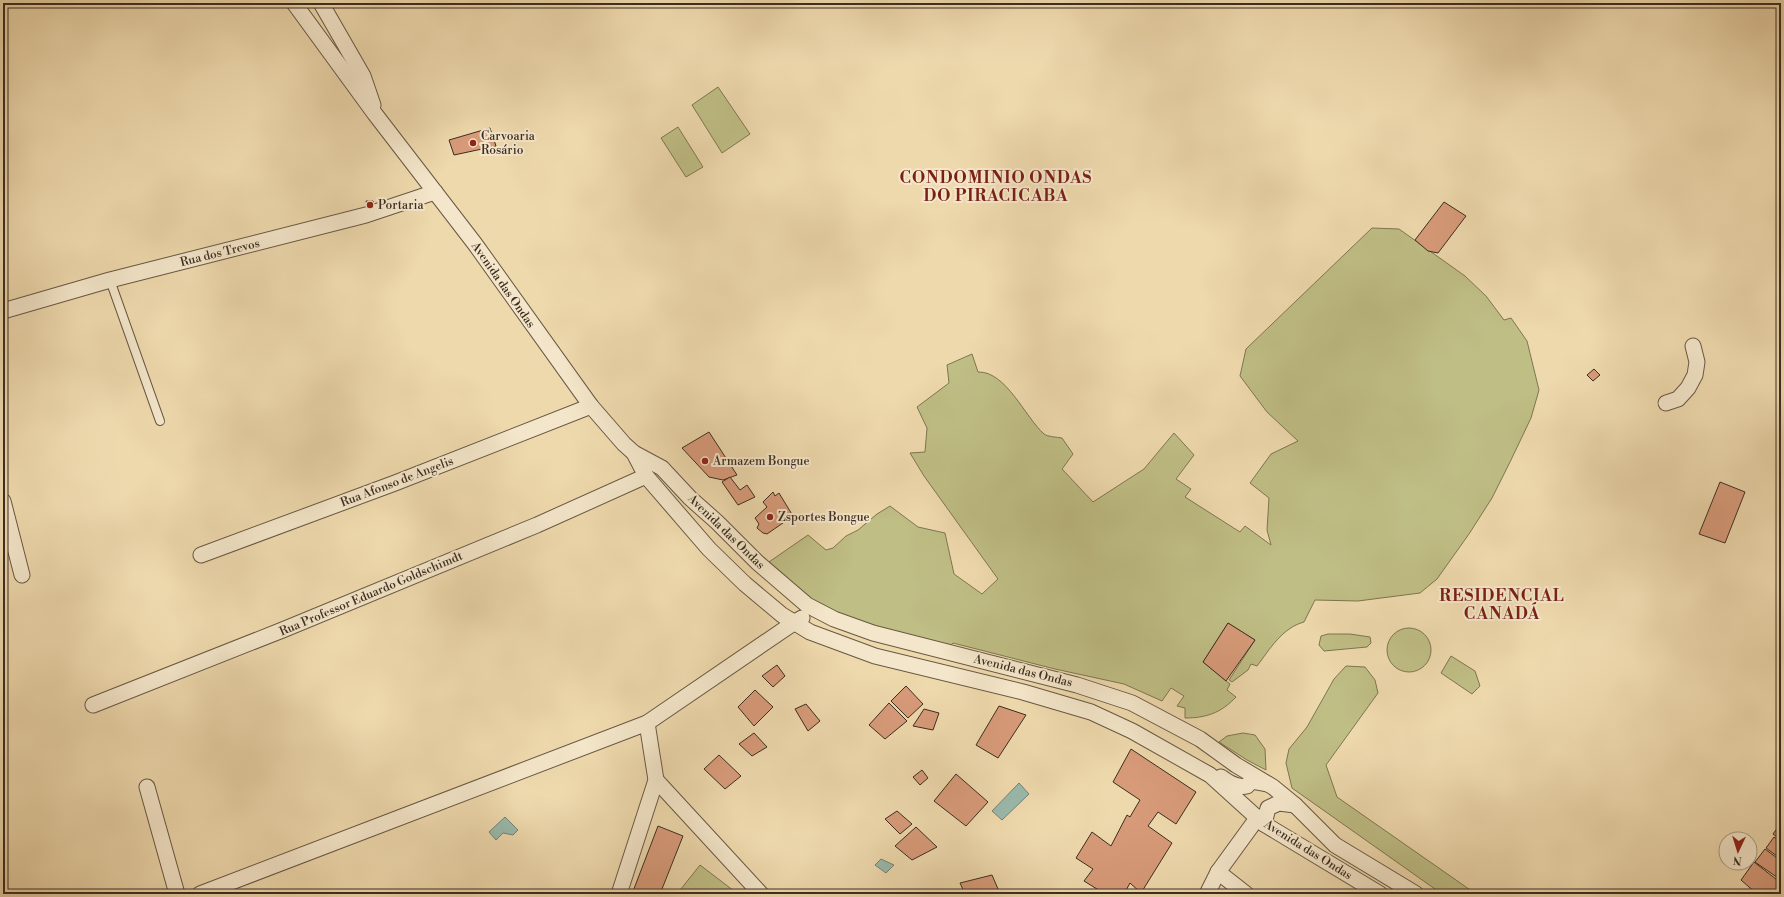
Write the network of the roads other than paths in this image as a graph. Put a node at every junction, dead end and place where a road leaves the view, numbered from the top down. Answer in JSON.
{"nodes":[{"id":1,"x":321,"y":3,"type":"edge"},
{"id":2,"x":297,"y":7,"type":"edge"},
{"id":3,"x":363,"y":76,"type":"junction"},
{"id":4,"x":375,"y":114,"type":"junction"},
{"id":5,"x":435,"y":192,"type":"junction"},
{"id":6,"x":110,"y":280,"type":"junction"},
{"id":7,"x":3,"y":311,"type":"edge"},
{"id":8,"x":1693,"y":346,"type":"dead end"},
{"id":9,"x":1666,"y":403,"type":"dead end"},
{"id":10,"x":592,"y":406,"type":"junction"},
{"id":11,"x":160,"y":421,"type":"dead end"},
{"id":12,"x":634,"y":453,"type":"junction"},
{"id":13,"x":646,"y":476,"type":"junction"},
{"id":14,"x":3,"y":501,"type":"edge"},
{"id":15,"x":696,"y":504,"type":"junction"},
{"id":16,"x":681,"y":515,"type":"junction"},
{"id":17,"x":717,"y":522,"type":"junction"},
{"id":18,"x":698,"y":535,"type":"junction"},
{"id":19,"x":201,"y":555,"type":"dead end"},
{"id":20,"x":22,"y":575,"type":"dead end"},
{"id":21,"x":818,"y":611,"type":"junction"},
{"id":22,"x":795,"y":622,"type":"junction"},
{"id":23,"x":94,"y":705,"type":"dead end"},
{"id":24,"x":647,"y":723,"type":"junction"},
{"id":25,"x":1192,"y":765,"type":"junction"},
{"id":26,"x":656,"y":780,"type":"junction"},
{"id":27,"x":147,"y":786,"type":"dead end"},
{"id":28,"x":1273,"y":787,"type":"junction"},
{"id":29,"x":1295,"y":805,"type":"junction"},
{"id":30,"x":1261,"y":821,"type":"junction"},
{"id":31,"x":1218,"y":872,"type":"junction"},
{"id":32,"x":177,"y":894,"type":"edge"},
{"id":33,"x":200,"y":894,"type":"edge"},
{"id":34,"x":619,"y":894,"type":"edge"},
{"id":35,"x":761,"y":894,"type":"edge"},
{"id":36,"x":1207,"y":894,"type":"edge"},
{"id":37,"x":1246,"y":894,"type":"edge"},
{"id":38,"x":1380,"y":894,"type":"edge"},
{"id":39,"x":1416,"y":894,"type":"edge"}],
"edges":[{"from":1,"to":3,"type":"street","name":"Avenida das Ondas"},
{"from":2,"to":3,"type":"street"},
{"from":2,"to":4,"type":"street","name":"Avenida das Ondas"},
{"from":3,"to":4,"type":"street","name":"Avenida das Ondas"},
{"from":4,"to":5,"type":"street","name":"Avenida das Ondas"},
{"from":5,"to":6,"type":"street","name":"Rua dos Trevos"},
{"from":5,"to":10,"type":"street","name":"Avenida das Ondas"},
{"from":6,"to":7,"type":"street","name":"Rua dos Trevos"},
{"from":6,"to":11,"type":"lane"},
{"from":8,"to":9,"type":"street"},
{"from":10,"to":12,"type":"street","name":"Avenida das Ondas"},
{"from":10,"to":19,"type":"street","name":"Rua Afonso de Angelis"},
{"from":12,"to":13,"type":"street","name":"Avenida das Ondas"},
{"from":12,"to":15,"type":"street","name":"Avenida das Ondas"},
{"from":13,"to":16,"type":"street","name":"Avenida das Ondas"},
{"from":13,"to":23,"type":"street","name":"Rua Professor Eduardo Goldschimdt"},
{"from":14,"to":20,"type":"street"},
{"from":15,"to":16,"type":"street"},
{"from":15,"to":17,"type":"street","name":"Avenida das Ondas"},
{"from":16,"to":18,"type":"street","name":"Avenida das Ondas"},
{"from":17,"to":18,"type":"street"},
{"from":17,"to":21,"type":"street","name":"Avenida das Ondas"},
{"from":18,"to":22,"type":"street","name":"Avenida das Ondas"},
{"from":21,"to":22,"type":"street"},
{"from":21,"to":28,"type":"street","name":"Avenida das Ondas"},
{"from":22,"to":24,"type":"street"},
{"from":22,"to":25,"type":"street","name":"Avenida das Ondas"},
{"from":24,"to":26,"type":"street"},
{"from":24,"to":33,"type":"street"},
{"from":25,"to":28,"type":"street"},
{"from":25,"to":30,"type":"street","name":"Avenida das Ondas"},
{"from":26,"to":34,"type":"street"},
{"from":26,"to":35,"type":"street"},
{"from":27,"to":32,"type":"street"},
{"from":28,"to":29,"type":"street","name":"Avenida das Ondas"},
{"from":29,"to":30,"type":"street"},
{"from":29,"to":39,"type":"street","name":"Avenida das Ondas"},
{"from":30,"to":31,"type":"street"},
{"from":30,"to":38,"type":"street","name":"Avenida das Ondas"},
{"from":31,"to":36,"type":"street"},
{"from":31,"to":37,"type":"street"}]}
